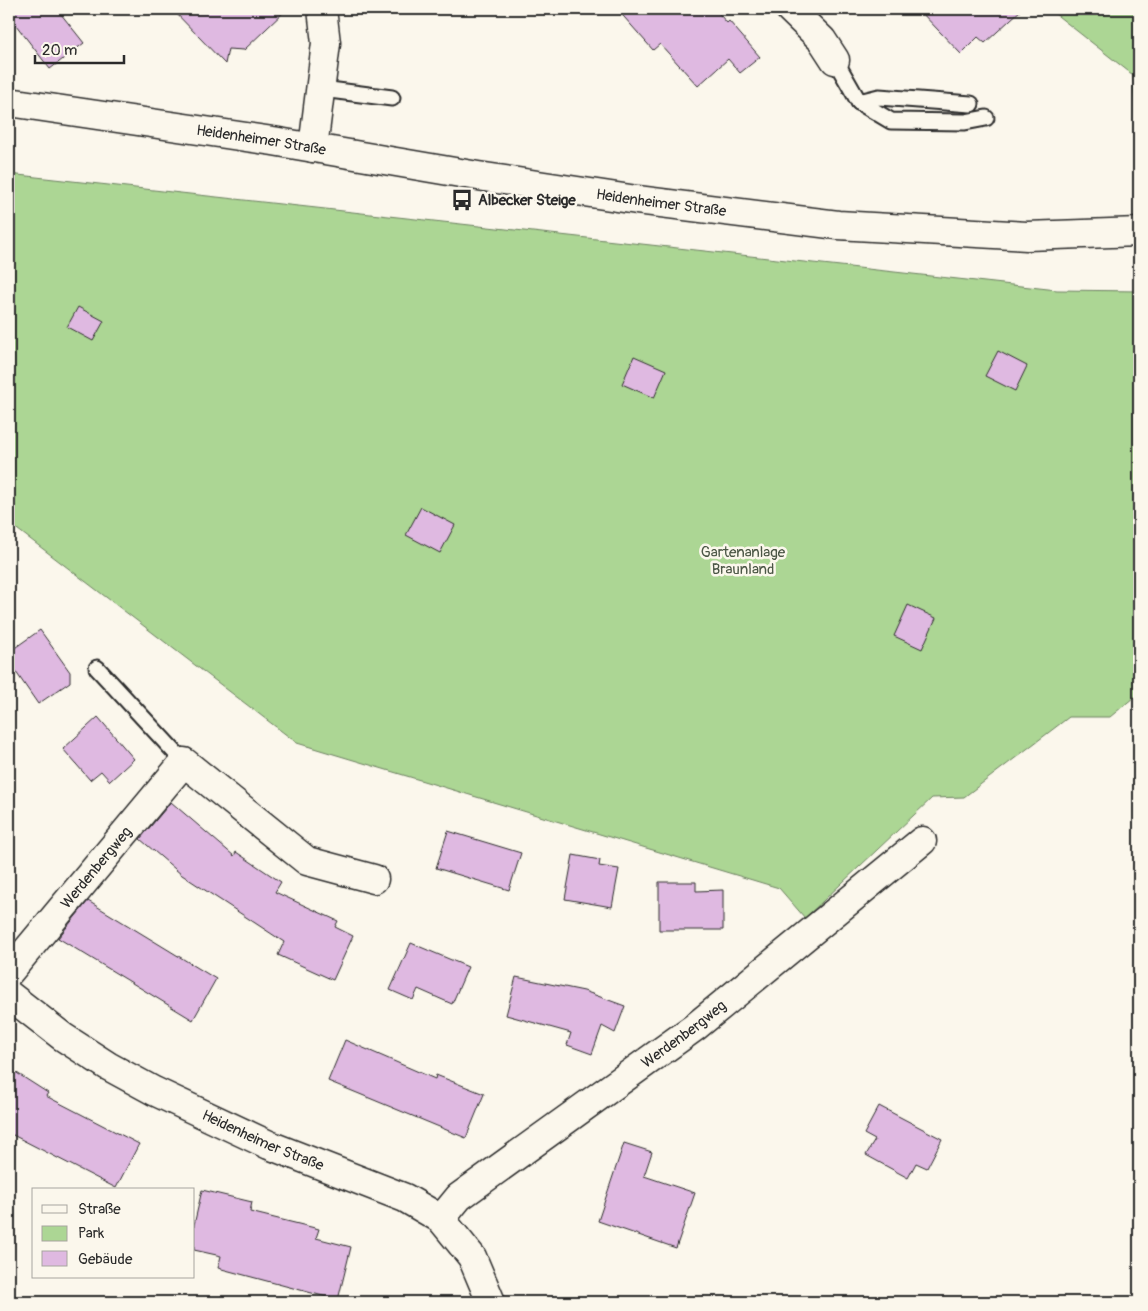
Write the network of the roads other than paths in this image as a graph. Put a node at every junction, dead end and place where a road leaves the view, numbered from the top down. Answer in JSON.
{"nodes":[{"id":1,"x":322,"y":9,"type":"edge"},
{"id":2,"x":790,"y":9,"type":"edge"},
{"id":3,"x":835,"y":60,"type":"joint"},
{"id":4,"x":322,"y":89,"type":"junction"},
{"id":5,"x":392,"y":98,"type":"dead end"},
{"id":6,"x":9,"y":102,"type":"edge"},
{"id":7,"x":859,"y":102,"type":"junction"},
{"id":8,"x":972,"y":104,"type":"dead end"},
{"id":9,"x":986,"y":118,"type":"dead end"},
{"id":10,"x":314,"y":148,"type":"junction"},
{"id":11,"x":1139,"y":232,"type":"edge"},
{"id":12,"x":97,"y":668,"type":"dead end"},
{"id":13,"x":184,"y":762,"type":"junction"},
{"id":14,"x":922,"y":841,"type":"dead end"},
{"id":15,"x":374,"y":879,"type":"dead end"},
{"id":16,"x":9,"y":972,"type":"edge"},
{"id":17,"x":9,"y":996,"type":"edge"},
{"id":18,"x":441,"y":1219,"type":"junction"},
{"id":19,"x":492,"y":1302,"type":"edge"}],
"edges":[{"from":1,"to":4,"type":"main road"},
{"from":2,"to":3,"type":"main road"},
{"from":3,"to":7,"type":"lane"},
{"from":4,"to":5,"type":"lane"},
{"from":4,"to":10,"type":"main road"},
{"from":6,"to":10,"type":"main road","name":"Heidenheimer Straße"},
{"from":7,"to":8,"type":"lane"},
{"from":7,"to":9,"type":"lane"},
{"from":10,"to":11,"type":"main road","name":"Heidenheimer Straße"},
{"from":12,"to":13,"type":"lane"},
{"from":13,"to":15,"type":"main road"},
{"from":13,"to":16,"type":"main road","name":"Werdenbergweg"},
{"from":14,"to":18,"type":"main road","name":"Werdenbergweg"},
{"from":17,"to":18,"type":"main road","name":"Heidenheimer Straße"},
{"from":18,"to":19,"type":"main road","name":"Heidenheimer Straße"}]}
